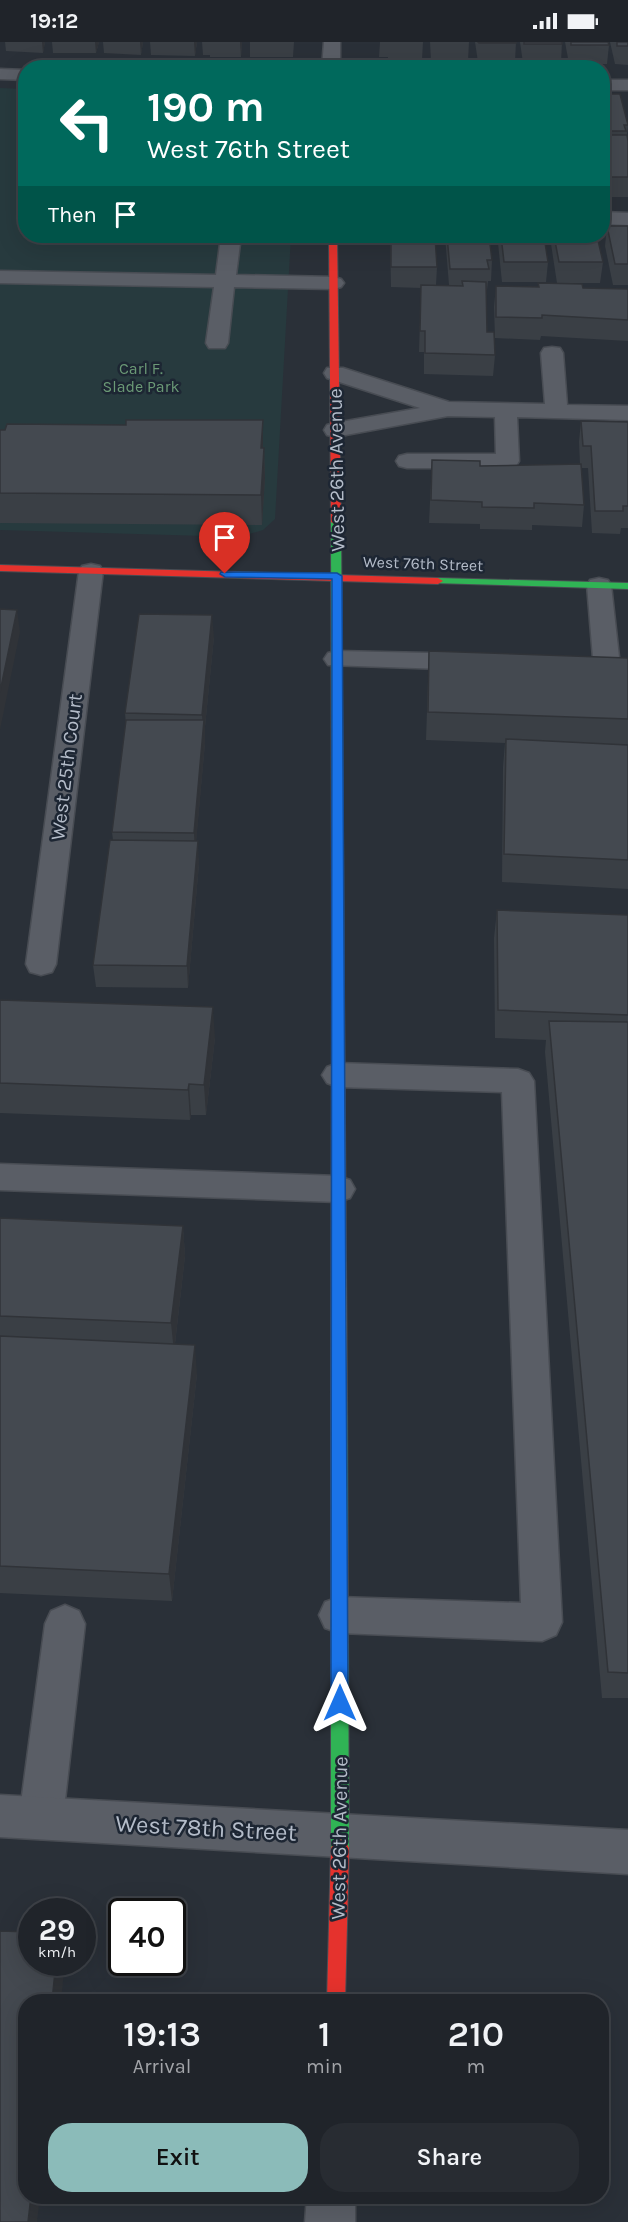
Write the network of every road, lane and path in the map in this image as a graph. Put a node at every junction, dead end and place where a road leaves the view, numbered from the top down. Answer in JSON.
{"nodes":[{"id":1,"x":332,"y":42,"type":"edge"},
{"id":2,"x":331,"y":60,"type":"edge"},
{"id":3,"x":0,"y":74,"type":"edge"},
{"id":4,"x":18,"y":75,"type":"edge"},
{"id":5,"x":610,"y":85,"type":"edge"},
{"id":6,"x":628,"y":85,"type":"edge"},
{"id":7,"x":610,"y":218,"type":"edge"},
{"id":8,"x":628,"y":219,"type":"edge"},
{"id":9,"x":230,"y":243,"type":"edge"},
{"id":10,"x":333,"y":243,"type":"edge"},
{"id":11,"x":0,"y":278,"type":"edge"},
{"id":12,"x":226,"y":281,"type":"junction"},
{"id":13,"x":334,"y":283,"type":"junction"},
{"id":14,"x":217,"y":343,"type":"dead end"},
{"id":15,"x":552,"y":352,"type":"dead end"},
{"id":16,"x":335,"y":373,"type":"junction"},
{"id":17,"x":448,"y":409,"type":"junction"},
{"id":18,"x":506,"y":410,"type":"junction"},
{"id":19,"x":556,"y":410,"type":"junction"},
{"id":20,"x":628,"y":413,"type":"edge"},
{"id":21,"x":335,"y":430,"type":"junction"},
{"id":22,"x":406,"y":460,"type":"dead end"},
{"id":23,"x":0,"y":568,"type":"edge"},
{"id":24,"x":91,"y":571,"type":"junction"},
{"id":25,"x":337,"y":576,"type":"junction"},
{"id":26,"x":599,"y":585,"type":"junction"},
{"id":27,"x":628,"y":586,"type":"edge"},
{"id":28,"x":337,"y":659,"type":"junction"},
{"id":29,"x":501,"y":663,"type":"edge"},
{"id":30,"x":548,"y":664,"type":"edge"},
{"id":31,"x":41,"y":964,"type":"dead end"},
{"id":32,"x":338,"y":1075,"type":"junction"},
{"id":33,"x":0,"y":1177,"type":"edge"},
{"id":34,"x":338,"y":1189,"type":"junction"},
{"id":35,"x":339,"y":1615,"type":"junction"},
{"id":36,"x":64,"y":1624,"type":"dead end"},
{"id":37,"x":20,"y":1817,"type":"edge"},
{"id":38,"x":340,"y":1835,"type":"junction"},
{"id":39,"x":628,"y":1852,"type":"edge"},
{"id":40,"x":336,"y":1994,"type":"edge"},
{"id":41,"x":331,"y":2204,"type":"edge"},
{"id":42,"x":330,"y":2222,"type":"edge"}],
"edges":[{"from":1,"to":2,"type":"street"},
{"from":3,"to":4,"type":"street"},
{"from":5,"to":6,"type":"street"},
{"from":7,"to":8,"type":"street"},
{"from":9,"to":12,"type":"street"},
{"from":10,"to":13,"type":"street","name":"West 26th Avenue"},
{"from":11,"to":12,"type":"street"},
{"from":12,"to":13,"type":"street"},
{"from":12,"to":14,"type":"street"},
{"from":13,"to":16,"type":"street","name":"West 26th Avenue"},
{"from":15,"to":19,"type":"street"},
{"from":16,"to":17,"type":"street"},
{"from":16,"to":21,"type":"street","name":"West 26th Avenue"},
{"from":17,"to":18,"type":"street"},
{"from":17,"to":21,"type":"street"},
{"from":18,"to":19,"type":"street"},
{"from":18,"to":22,"type":"street"},
{"from":19,"to":20,"type":"street"},
{"from":21,"to":25,"type":"street","name":"West 26th Avenue"},
{"from":23,"to":24,"type":"street","name":"West 76th Street"},
{"from":24,"to":25,"type":"street","name":"West 76th Street"},
{"from":24,"to":31,"type":"street","name":"West 25th Court"},
{"from":25,"to":26,"type":"street","name":"West 76th Street"},
{"from":25,"to":28,"type":"street","name":"West 26th Avenue"},
{"from":26,"to":27,"type":"street","name":"West 76th Street"},
{"from":26,"to":30,"type":"street"},
{"from":28,"to":29,"type":"street"},
{"from":28,"to":32,"type":"street","name":"West 26th Avenue"},
{"from":32,"to":34,"type":"street","name":"West 26th Avenue"},
{"from":32,"to":35,"type":"street"},
{"from":33,"to":34,"type":"street"},
{"from":34,"to":35,"type":"street","name":"West 26th Avenue"},
{"from":35,"to":38,"type":"street","name":"West 26th Avenue"},
{"from":36,"to":37,"type":"street"},
{"from":37,"to":38,"type":"street","name":"West 78th Street"},
{"from":38,"to":39,"type":"street","name":"West 78th Street"},
{"from":38,"to":40,"type":"street","name":"West 26th Avenue"},
{"from":41,"to":42,"type":"street"}]}
